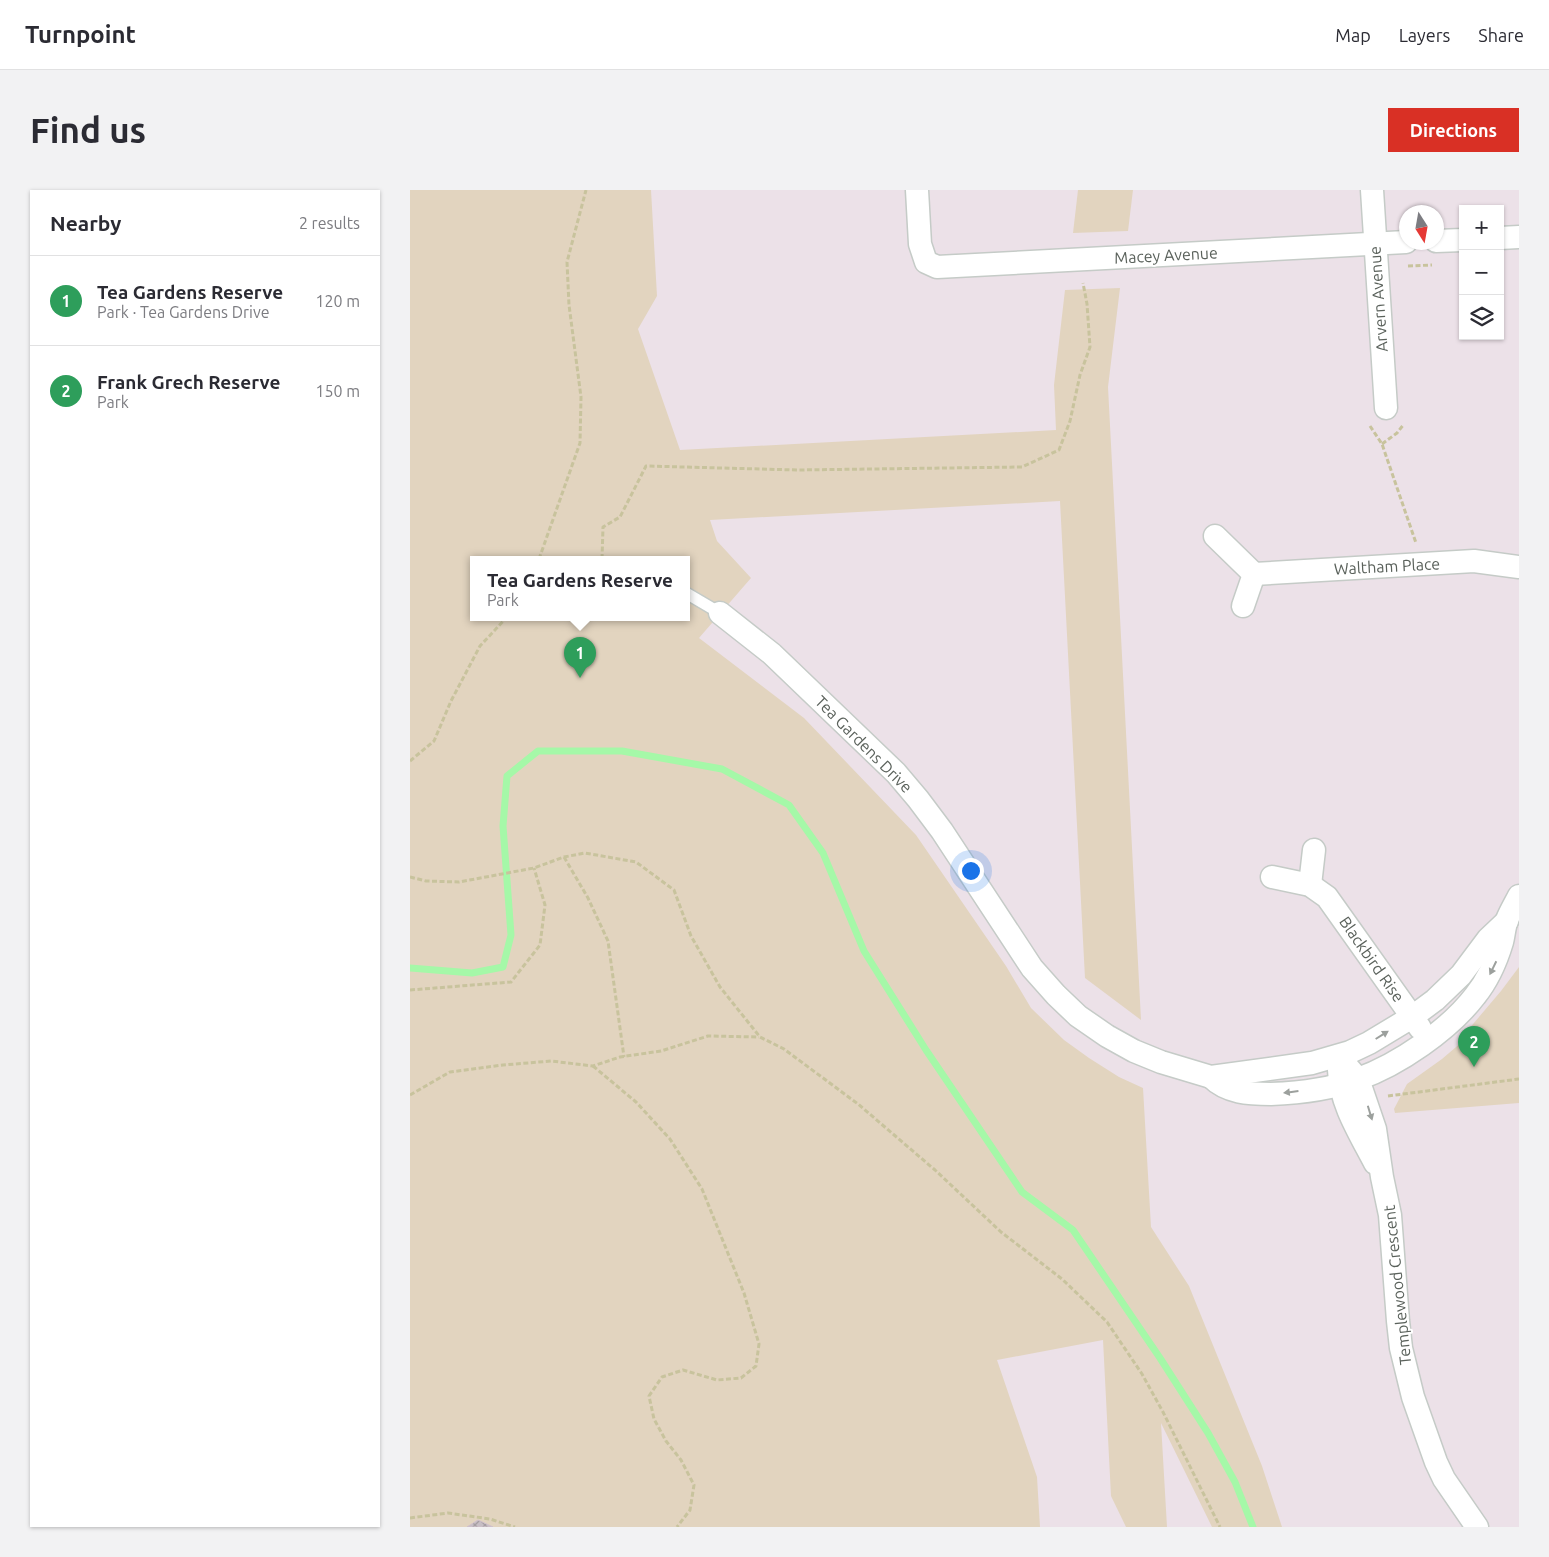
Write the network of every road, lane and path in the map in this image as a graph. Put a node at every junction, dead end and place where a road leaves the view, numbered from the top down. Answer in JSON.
{"nodes":[{"id":1,"x":586,"y":190,"type":"edge"},
{"id":2,"x":917,"y":190,"type":"edge"},
{"id":3,"x":1372,"y":190,"type":"edge"},
{"id":4,"x":1519,"y":237,"type":"edge"},
{"id":5,"x":1504,"y":238,"type":"edge"},
{"id":6,"x":1459,"y":240,"type":"edge"},
{"id":7,"x":1444,"y":241,"type":"edge"},
{"id":8,"x":1399,"y":242,"type":"edge"},
{"id":9,"x":1375,"y":244,"type":"junction"},
{"id":10,"x":1079,"y":260,"type":"junction"},
{"id":11,"x":1386,"y":408,"type":"dead end"},
{"id":12,"x":1215,"y":536,"type":"dead end"},
{"id":13,"x":540,"y":556,"type":"edge"},
{"id":14,"x":602,"y":556,"type":"edge"},
{"id":15,"x":1519,"y":567,"type":"edge"},
{"id":16,"x":1254,"y":574,"type":"junction"},
{"id":17,"x":690,"y":595,"type":"edge"},
{"id":18,"x":1242,"y":606,"type":"dead end"},
{"id":19,"x":720,"y":613,"type":"joint"},
{"id":20,"x":503,"y":621,"type":"edge"},
{"id":21,"x":410,"y":760,"type":"edge"},
{"id":22,"x":1314,"y":850,"type":"dead end"},
{"id":23,"x":564,"y":857,"type":"junction"},
{"id":24,"x":534,"y":868,"type":"junction"},
{"id":25,"x":410,"y":877,"type":"edge"},
{"id":26,"x":1272,"y":877,"type":"dead end"},
{"id":27,"x":1310,"y":885,"type":"junction"},
{"id":28,"x":1519,"y":896,"type":"edge"},
{"id":29,"x":1506,"y":921,"type":"junction"},
{"id":30,"x":410,"y":990,"type":"edge"},
{"id":31,"x":1412,"y":1017,"type":"junction"},
{"id":32,"x":760,"y":1037,"type":"junction"},
{"id":33,"x":1428,"y":1038,"type":"junction"},
{"id":34,"x":1338,"y":1056,"type":"junction"},
{"id":35,"x":624,"y":1057,"type":"junction"},
{"id":36,"x":593,"y":1066,"type":"junction"},
{"id":37,"x":1211,"y":1077,"type":"junction"},
{"id":38,"x":1519,"y":1079,"type":"edge"},
{"id":39,"x":1349,"y":1081,"type":"junction"},
{"id":40,"x":410,"y":1095,"type":"edge"},
{"id":41,"x":1385,"y":1097,"type":"dead end"},
{"id":42,"x":410,"y":1518,"type":"edge"},
{"id":43,"x":515,"y":1527,"type":"edge"},
{"id":44,"x":677,"y":1527,"type":"edge"},
{"id":45,"x":1220,"y":1527,"type":"edge"},
{"id":46,"x":1477,"y":1527,"type":"edge"}],
"edges":[{"from":1,"to":13,"type":"path"},
{"from":2,"to":10,"type":"street","name":"Macey Avenue"},
{"from":3,"to":9,"type":"street","name":"Arvern Avenue"},
{"from":4,"to":5,"type":"street"},
{"from":6,"to":7,"type":"street"},
{"from":8,"to":9,"type":"street","name":"Macey Avenue"},
{"from":9,"to":10,"type":"street","name":"Macey Avenue"},
{"from":9,"to":11,"type":"street","name":"Arvern Avenue"},
{"from":10,"to":14,"type":"path"},
{"from":12,"to":16,"type":"street"},
{"from":15,"to":16,"type":"street","name":"Waltham Place"},
{"from":16,"to":18,"type":"street"},
{"from":17,"to":19,"type":"lane"},
{"from":19,"to":37,"type":"street","name":"Tea Gardens Drive"},
{"from":20,"to":21,"type":"path"},
{"from":22,"to":27,"type":"street"},
{"from":23,"to":24,"type":"path"},
{"from":23,"to":32,"type":"path"},
{"from":23,"to":35,"type":"path"},
{"from":24,"to":25,"type":"path"},
{"from":24,"to":30,"type":"path"},
{"from":26,"to":27,"type":"street","name":"Blackbird Rise"},
{"from":27,"to":31,"type":"street","name":"Blackbird Rise"},
{"from":28,"to":29,"type":"street"},
{"from":29,"to":31,"type":"street"},
{"from":29,"to":33,"type":"street","one_way":true},
{"from":31,"to":33,"type":"street","name":"Blackbird Rise"},
{"from":34,"to":31,"type":"street","one_way":true},
{"from":32,"to":35,"type":"path"},
{"from":32,"to":45,"type":"path"},
{"from":33,"to":39,"type":"street"},
{"from":34,"to":37,"type":"street","name":"Tea Gardens Drive"},
{"from":34,"to":39,"type":"street","name":"Templewood Crescent"},
{"from":35,"to":36,"type":"path"},
{"from":36,"to":40,"type":"path"},
{"from":36,"to":44,"type":"path"},
{"from":39,"to":37,"type":"street","name":"Tea Gardens Drive","one_way":true},
{"from":38,"to":41,"type":"path"},
{"from":39,"to":46,"type":"street","name":"Templewood Crescent"},
{"from":42,"to":43,"type":"path"}]}
